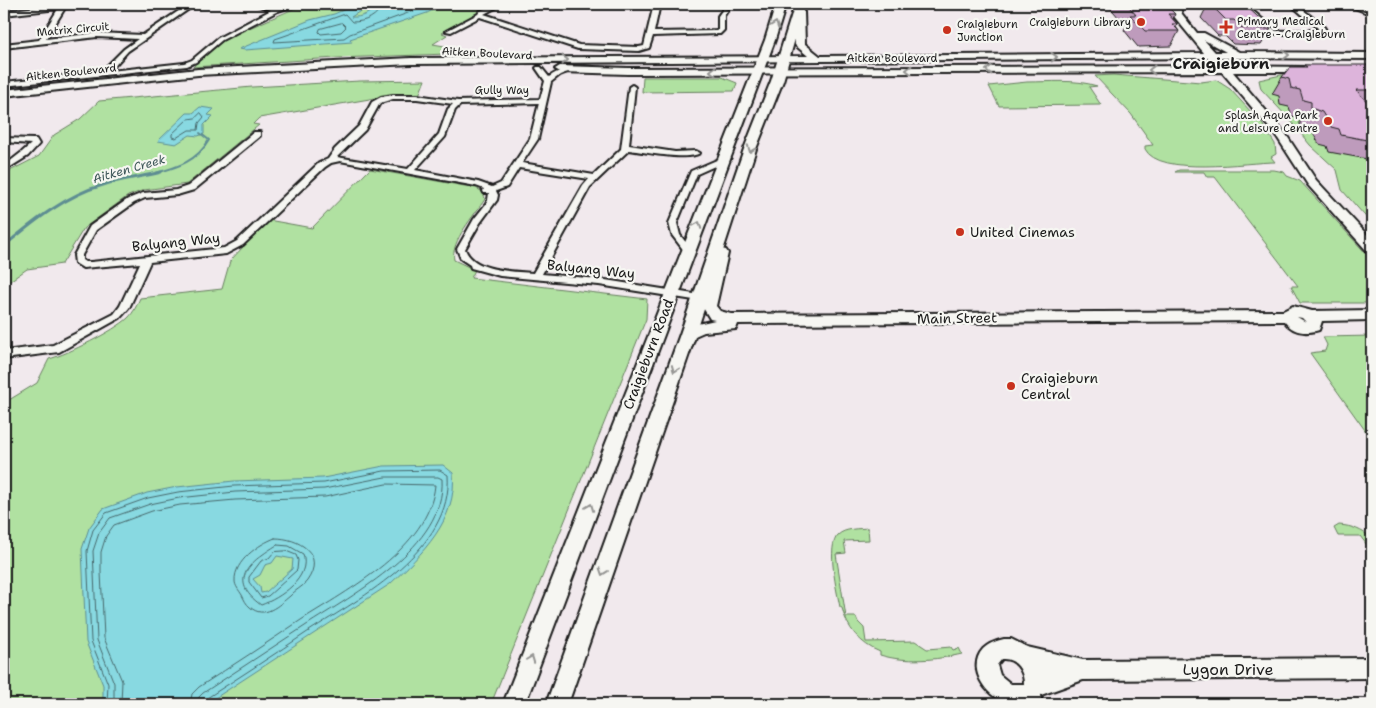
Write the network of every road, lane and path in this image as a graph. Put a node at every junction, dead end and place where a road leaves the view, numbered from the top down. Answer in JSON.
{"nodes":[{"id":1,"x":84,"y":4,"type":"edge"},
{"id":2,"x":188,"y":4,"type":"edge"},
{"id":3,"x":193,"y":4,"type":"edge"},
{"id":4,"x":257,"y":4,"type":"edge"},
{"id":5,"x":296,"y":4,"type":"edge"},
{"id":6,"x":500,"y":4,"type":"edge"},
{"id":7,"x":656,"y":4,"type":"edge"},
{"id":8,"x":781,"y":4,"type":"edge"},
{"id":9,"x":1175,"y":4,"type":"edge"},
{"id":10,"x":1182,"y":4,"type":"edge"},
{"id":11,"x":1242,"y":4,"type":"edge"},
{"id":12,"x":1293,"y":4,"type":"edge"},
{"id":13,"x":1348,"y":4,"type":"edge"},
{"id":14,"x":62,"y":6,"type":"junction"},
{"id":15,"x":799,"y":8,"type":"edge"},
{"id":16,"x":183,"y":10,"type":"junction"},
{"id":17,"x":276,"y":10,"type":"junction"},
{"id":18,"x":725,"y":10,"type":"dead end"},
{"id":19,"x":5,"y":12,"type":"edge"},
{"id":20,"x":1372,"y":13,"type":"edge"},
{"id":21,"x":480,"y":16,"type":"junction"},
{"id":22,"x":449,"y":31,"type":"dead end"},
{"id":23,"x":650,"y":34,"type":"junction"},
{"id":24,"x":143,"y":37,"type":"junction"},
{"id":25,"x":1201,"y":40,"type":"junction"},
{"id":26,"x":42,"y":41,"type":"junction"},
{"id":27,"x":4,"y":46,"type":"edge"},
{"id":28,"x":767,"y":46,"type":"junction"},
{"id":29,"x":1215,"y":55,"type":"junction"},
{"id":30,"x":1242,"y":55,"type":"junction"},
{"id":31,"x":1135,"y":56,"type":"junction"},
{"id":32,"x":1372,"y":56,"type":"edge"},
{"id":33,"x":782,"y":58,"type":"junction"},
{"id":34,"x":816,"y":58,"type":"junction"},
{"id":35,"x":718,"y":59,"type":"junction"},
{"id":36,"x":411,"y":61,"type":"junction"},
{"id":37,"x":760,"y":65,"type":"junction"},
{"id":38,"x":539,"y":68,"type":"junction"},
{"id":39,"x":570,"y":70,"type":"junction"},
{"id":40,"x":1200,"y":70,"type":"junction"},
{"id":41,"x":1229,"y":70,"type":"junction"},
{"id":42,"x":735,"y":71,"type":"junction"},
{"id":43,"x":104,"y":73,"type":"junction"},
{"id":44,"x":778,"y":76,"type":"junction"},
{"id":45,"x":548,"y":81,"type":"junction"},
{"id":46,"x":4,"y":84,"type":"edge"},
{"id":47,"x":1247,"y":84,"type":"junction"},
{"id":48,"x":632,"y":87,"type":"dead end"},
{"id":49,"x":4,"y":93,"type":"edge"},
{"id":50,"x":748,"y":95,"type":"junction"},
{"id":51,"x":543,"y":102,"type":"junction"},
{"id":52,"x":458,"y":103,"type":"junction"},
{"id":53,"x":1267,"y":118,"type":"junction"},
{"id":54,"x":245,"y":134,"type":"dead end"},
{"id":55,"x":4,"y":140,"type":"edge"},
{"id":56,"x":626,"y":147,"type":"junction"},
{"id":57,"x":696,"y":153,"type":"dead end"},
{"id":58,"x":336,"y":159,"type":"junction"},
{"id":59,"x":722,"y":161,"type":"junction"},
{"id":60,"x":517,"y":165,"type":"junction"},
{"id":61,"x":4,"y":169,"type":"edge"},
{"id":62,"x":409,"y":172,"type":"junction"},
{"id":63,"x":595,"y":178,"type":"junction"},
{"id":64,"x":489,"y":190,"type":"junction"},
{"id":65,"x":725,"y":229,"type":"junction"},
{"id":66,"x":1372,"y":238,"type":"edge"},
{"id":67,"x":1372,"y":248,"type":"edge"},
{"id":68,"x":688,"y":250,"type":"junction"},
{"id":69,"x":146,"y":260,"type":"junction"},
{"id":70,"x":536,"y":276,"type":"junction"},
{"id":71,"x":672,"y":293,"type":"junction"},
{"id":72,"x":700,"y":298,"type":"junction"},
{"id":73,"x":1372,"y":315,"type":"edge"},
{"id":74,"x":1290,"y":319,"type":"junction"},
{"id":75,"x":1312,"y":319,"type":"junction"},
{"id":76,"x":1372,"y":324,"type":"edge"},
{"id":77,"x":688,"y":334,"type":"junction"},
{"id":78,"x":4,"y":355,"type":"edge"},
{"id":79,"x":1023,"y":656,"type":"junction"},
{"id":80,"x":1372,"y":669,"type":"edge"},
{"id":81,"x":1083,"y":670,"type":"junction"},
{"id":82,"x":1031,"y":694,"type":"edge"},
{"id":83,"x":1010,"y":700,"type":"edge"},
{"id":84,"x":514,"y":704,"type":"edge"},
{"id":85,"x":557,"y":704,"type":"edge"}],
"edges":[{"from":1,"to":14,"type":"street"},
{"from":2,"to":16,"type":"street"},
{"from":3,"to":16,"type":"street"},
{"from":4,"to":17,"type":"street"},
{"from":5,"to":17,"type":"street"},
{"from":6,"to":21,"type":"street"},
{"from":7,"to":23,"type":"street"},
{"from":28,"to":8,"type":"main road","name":"Craigieburn Road","one_way":true},
{"from":9,"to":25,"type":"main road"},
{"from":10,"to":25,"type":"main road"},
{"from":11,"to":12,"type":"street"},
{"from":13,"to":20,"type":"street"},
{"from":14,"to":19,"type":"street"},
{"from":14,"to":26,"type":"street"},
{"from":15,"to":33,"type":"main road"},
{"from":15,"to":34,"type":"main road"},
{"from":16,"to":24,"type":"street"},
{"from":17,"to":43,"type":"street"},
{"from":18,"to":23,"type":"street"},
{"from":21,"to":22,"type":"street"},
{"from":21,"to":23,"type":"street"},
{"from":24,"to":26,"type":"street","name":"Matrix Circuit"},
{"from":24,"to":43,"type":"street"},
{"from":25,"to":29,"type":"main road"},
{"from":25,"to":30,"type":"main road"},
{"from":25,"to":31,"type":"main road"},
{"from":26,"to":27,"type":"street","name":"Matrix Circuit"},
{"from":28,"to":35,"type":"main road"},
{"from":28,"to":37,"type":"main road","name":"Craigieburn Road"},
{"from":29,"to":30,"type":"main road","name":"Aitken Boulevard"},
{"from":29,"to":31,"type":"main road","name":"Aitken Boulevard"},
{"from":29,"to":41,"type":"main road"},
{"from":30,"to":32,"type":"main road","name":"Aitken Boulevard","one_way":true},
{"from":34,"to":31,"type":"main road","name":"Aitken Boulevard","one_way":true},
{"from":33,"to":34,"type":"main road","name":"Aitken Boulevard"},
{"from":33,"to":37,"type":"main road","name":"Aitken Boulevard"},
{"from":33,"to":44,"type":"main road"},
{"from":36,"to":35,"type":"main road","name":"Aitken Boulevard","one_way":true},
{"from":35,"to":37,"type":"main road","name":"Aitken Boulevard"},
{"from":36,"to":38,"type":"main road","name":"Aitken Boulevard"},
{"from":36,"to":49,"type":"main road","name":"Aitken Boulevard"},
{"from":37,"to":42,"type":"main road","name":"Aitken Boulevard"},
{"from":37,"to":44,"type":"main road","name":"Aitken Boulevard"},
{"from":37,"to":50,"type":"main road","name":"Craigieburn Road"},
{"from":38,"to":39,"type":"main road","name":"Aitken Boulevard"},
{"from":38,"to":45,"type":"street"},
{"from":42,"to":39,"type":"main road","name":"Aitken Boulevard","one_way":true},
{"from":39,"to":45,"type":"street"},
{"from":40,"to":41,"type":"main road","name":"Aitken Boulevard"},
{"from":40,"to":44,"type":"main road","name":"Aitken Boulevard","one_way":true},
{"from":40,"to":53,"type":"main road"},
{"from":41,"to":47,"type":"main road"},
{"from":41,"to":47,"type":"main road","name":"Aitken Boulevard"},
{"from":41,"to":53,"type":"main road"},
{"from":42,"to":50,"type":"main road"},
{"from":43,"to":46,"type":"street"},
{"from":44,"to":65,"type":"main road","one_way":true},
{"from":45,"to":51,"type":"street"},
{"from":47,"to":66,"type":"main road"},
{"from":48,"to":56,"type":"street"},
{"from":50,"to":59,"type":"main road","name":"Craigieburn Road"},
{"from":51,"to":52,"type":"street","name":"Gully Way"},
{"from":51,"to":60,"type":"street"},
{"from":52,"to":58,"type":"street"},
{"from":52,"to":62,"type":"street","name":"Gully Way"},
{"from":53,"to":67,"type":"main road"},
{"from":54,"to":69,"type":"street","name":"Balyang Way"},
{"from":55,"to":61,"type":"street"},
{"from":56,"to":57,"type":"street"},
{"from":56,"to":63,"type":"street"},
{"from":58,"to":62,"type":"street"},
{"from":58,"to":69,"type":"street","name":"Balyang Way"},
{"from":68,"to":59,"type":"main road","name":"Craigieburn Road","one_way":true},
{"from":59,"to":68,"type":"street"},
{"from":60,"to":63,"type":"street"},
{"from":60,"to":64,"type":"street"},
{"from":62,"to":64,"type":"street"},
{"from":63,"to":70,"type":"street"},
{"from":64,"to":70,"type":"street","name":"Balyang Way"},
{"from":65,"to":72,"type":"main road"},
{"from":65,"to":74,"type":"main road","name":"Main Street"},
{"from":68,"to":71,"type":"main road","name":"Craigieburn Road"},
{"from":69,"to":78,"type":"street"},
{"from":70,"to":71,"type":"street","name":"Balyang Way"},
{"from":71,"to":72,"type":"street","name":"Balyang Way"},
{"from":84,"to":71,"type":"main road","name":"Craigieburn Road","one_way":true},
{"from":72,"to":77,"type":"main road"},
{"from":73,"to":75,"type":"main road"},
{"from":74,"to":75,"type":"main road"},
{"from":74,"to":77,"type":"main road","name":"Main Street"},
{"from":75,"to":76,"type":"main road"},
{"from":77,"to":85,"type":"main road","one_way":true},
{"from":79,"to":81,"type":"main road","name":"Lygon Drive"},
{"from":79,"to":82,"type":"main road"},
{"from":79,"to":83,"type":"main road"},
{"from":80,"to":81,"type":"main road","name":"Lygon Drive"},
{"from":81,"to":82,"type":"main road","name":"Lygon Drive"},
{"from":82,"to":83,"type":"main road"}]}
